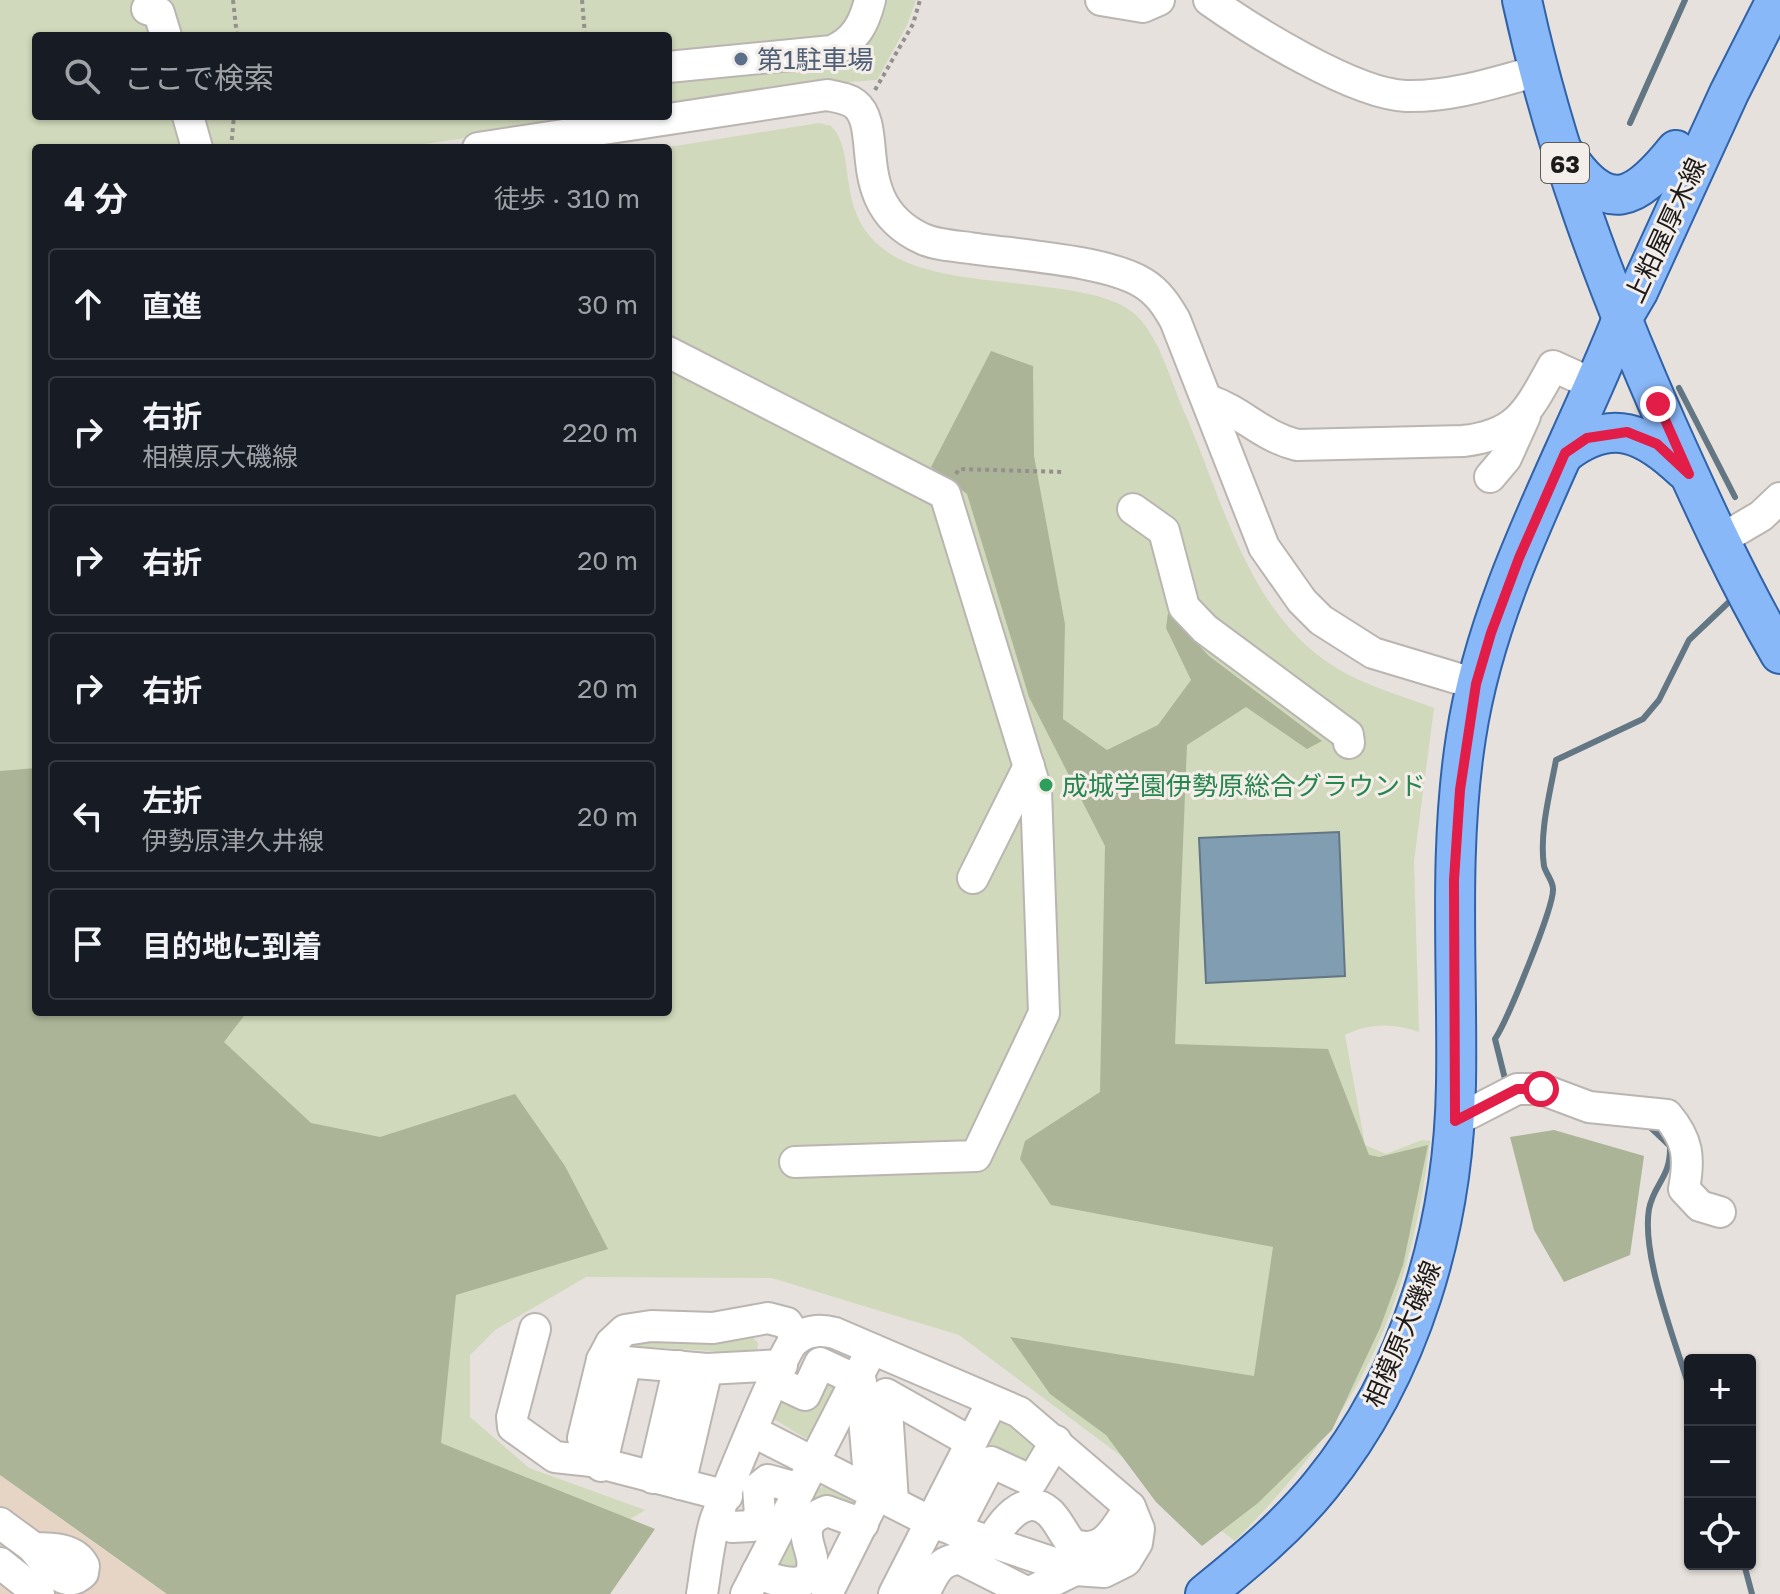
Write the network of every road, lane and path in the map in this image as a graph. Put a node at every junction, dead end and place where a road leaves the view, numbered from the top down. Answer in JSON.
{"nodes":[{"id":1,"x":233,"y":0,"type":"edge"},
{"id":2,"x":582,"y":0,"type":"edge"},
{"id":3,"x":870,"y":0,"type":"edge"},
{"id":4,"x":920,"y":0,"type":"edge"},
{"id":5,"x":1101,"y":0,"type":"edge"},
{"id":6,"x":1159,"y":0,"type":"edge"},
{"id":7,"x":1209,"y":0,"type":"edge"},
{"id":8,"x":1522,"y":0,"type":"edge"},
{"id":9,"x":1749,"y":0,"type":"edge"},
{"id":10,"x":1776,"y":0,"type":"edge"},
{"id":11,"x":147,"y":9,"type":"dead end"},
{"id":12,"x":165,"y":32,"type":"edge"},
{"id":13,"x":237,"y":32,"type":"edge"},
{"id":14,"x":585,"y":32,"type":"edge"},
{"id":15,"x":672,"y":67,"type":"edge"},
{"id":16,"x":1537,"y":71,"type":"junction"},
{"id":17,"x":860,"y":110,"type":"junction"},
{"id":18,"x":672,"y":118,"type":"edge"},
{"id":19,"x":681,"y":118,"type":"junction"},
{"id":20,"x":189,"y":120,"type":"edge"},
{"id":21,"x":234,"y":120,"type":"edge"},
{"id":22,"x":644,"y":120,"type":"edge"},
{"id":23,"x":607,"y":122,"type":"edge"},
{"id":24,"x":1558,"y":143,"type":"junction"},
{"id":25,"x":196,"y":144,"type":"edge"},
{"id":26,"x":231,"y":144,"type":"edge"},
{"id":27,"x":498,"y":144,"type":"edge"},
{"id":28,"x":668,"y":144,"type":"edge"},
{"id":29,"x":1676,"y":150,"type":"junction"},
{"id":30,"x":1621,"y":321,"type":"junction"},
{"id":31,"x":672,"y":354,"type":"edge"},
{"id":32,"x":1595,"y":385,"type":"junction"},
{"id":33,"x":1208,"y":400,"type":"junction"},
{"id":34,"x":1526,"y":414,"type":"junction"},
{"id":35,"x":1565,"y":453,"type":"junction"},
{"id":36,"x":1063,"y":472,"type":"dead end"},
{"id":37,"x":1689,"y":474,"type":"junction"},
{"id":38,"x":1490,"y":477,"type":"dead end"},
{"id":39,"x":945,"y":494,"type":"junction"},
{"id":40,"x":1780,"y":498,"type":"edge"},
{"id":41,"x":1133,"y":509,"type":"dead end"},
{"id":42,"x":1720,"y":540,"type":"junction"},
{"id":43,"x":1780,"y":654,"type":"edge"},
{"id":44,"x":1476,"y":684,"type":"junction"},
{"id":45,"x":1349,"y":743,"type":"dead end"},
{"id":46,"x":1029,"y":766,"type":"junction"},
{"id":47,"x":1037,"y":823,"type":"junction"},
{"id":48,"x":1017,"y":859,"type":"dead end"},
{"id":49,"x":973,"y":878,"type":"dead end"},
{"id":50,"x":1455,"y":1121,"type":"junction"},
{"id":51,"x":795,"y":1162,"type":"dead end"},
{"id":52,"x":1720,"y":1212,"type":"dead end"},
{"id":53,"x":535,"y":1329,"type":"dead end"},
{"id":54,"x":797,"y":1339,"type":"junction"},
{"id":55,"x":872,"y":1349,"type":"junction"},
{"id":56,"x":614,"y":1361,"type":"junction"},
{"id":57,"x":693,"y":1368,"type":"junction"},
{"id":58,"x":778,"y":1373,"type":"junction"},
{"id":59,"x":856,"y":1379,"type":"junction"},
{"id":60,"x":992,"y":1402,"type":"junction"},
{"id":61,"x":754,"y":1432,"type":"junction"},
{"id":62,"x":1056,"y":1441,"type":"junction"},
{"id":63,"x":971,"y":1442,"type":"junction"},
{"id":64,"x":814,"y":1461,"type":"junction"},
{"id":65,"x":597,"y":1463,"type":"junction"},
{"id":66,"x":666,"y":1481,"type":"junction"},
{"id":67,"x":800,"y":1489,"type":"junction"},
{"id":68,"x":880,"y":1495,"type":"junction"},
{"id":69,"x":721,"y":1507,"type":"junction"},
{"id":70,"x":1130,"y":1507,"type":"junction"},
{"id":71,"x":0,"y":1523,"type":"edge"},
{"id":72,"x":863,"y":1524,"type":"junction"},
{"id":73,"x":943,"y":1526,"type":"junction"},
{"id":74,"x":990,"y":1544,"type":"junction"},
{"id":75,"x":33,"y":1548,"type":"dead end"},
{"id":76,"x":0,"y":1563,"type":"edge"},
{"id":77,"x":1075,"y":1570,"type":"junction"},
{"id":78,"x":751,"y":1583,"type":"edge"},
{"id":79,"x":39,"y":1594,"type":"edge"},
{"id":80,"x":702,"y":1594,"type":"edge"},
{"id":81,"x":827,"y":1594,"type":"edge"},
{"id":82,"x":894,"y":1594,"type":"edge"},
{"id":83,"x":924,"y":1594,"type":"edge"},
{"id":84,"x":1205,"y":1594,"type":"edge"}],
"edges":[{"from":1,"to":13,"type":"path"},
{"from":2,"to":14,"type":"path"},
{"from":3,"to":15,"type":"street"},
{"from":4,"to":17,"type":"path"},
{"from":5,"to":6,"type":"street"},
{"from":7,"to":16,"type":"street"},
{"from":8,"to":16,"type":"main road","number":"63"},
{"from":9,"to":29,"type":"main road","name":"上粕屋厚木線"},
{"from":10,"to":30,"type":"main road","name":"上粕屋厚木線"},
{"from":11,"to":12,"type":"street"},
{"from":16,"to":24,"type":"main road","number":"63"},
{"from":17,"to":19,"type":"street"},
{"from":17,"to":33,"type":"street"},
{"from":18,"to":19,"type":"street"},
{"from":19,"to":28,"type":"street"},
{"from":20,"to":25,"type":"street"},
{"from":21,"to":26,"type":"path"},
{"from":22,"to":23,"type":"street"},
{"from":23,"to":27,"type":"street"},
{"from":24,"to":29,"type":"main road"},
{"from":24,"to":30,"type":"main road","number":"63"},
{"from":29,"to":30,"type":"main road","name":"上粕屋厚木線"},
{"from":30,"to":32,"type":"main road","name":"相模原大磯線"},
{"from":30,"to":37,"type":"main road"},
{"from":31,"to":39,"type":"street"},
{"from":32,"to":34,"type":"street"},
{"from":32,"to":35,"type":"main road","name":"相模原大磯線"},
{"from":33,"to":34,"type":"street"},
{"from":33,"to":44,"type":"street"},
{"from":34,"to":38,"type":"street"},
{"from":35,"to":37,"type":"main road"},
{"from":35,"to":44,"type":"main road","name":"相模原大磯線"},
{"from":36,"to":39,"type":"path"},
{"from":37,"to":42,"type":"main road"},
{"from":39,"to":46,"type":"street"},
{"from":40,"to":42,"type":"street"},
{"from":41,"to":45,"type":"street"},
{"from":42,"to":43,"type":"main road"},
{"from":44,"to":50,"type":"main road","name":"相模原大磯線"},
{"from":46,"to":47,"type":"street"},
{"from":46,"to":49,"type":"street"},
{"from":47,"to":48,"type":"street"},
{"from":47,"to":51,"type":"street"},
{"from":50,"to":52,"type":"street"},
{"from":50,"to":84,"type":"main road","name":"相模原大磯線"},
{"from":53,"to":65,"type":"street"},
{"from":54,"to":55,"type":"street"},
{"from":54,"to":56,"type":"street"},
{"from":54,"to":58,"type":"street"},
{"from":55,"to":59,"type":"street"},
{"from":55,"to":60,"type":"street"},
{"from":56,"to":57,"type":"street"},
{"from":56,"to":65,"type":"street"},
{"from":57,"to":58,"type":"street"},
{"from":57,"to":66,"type":"street"},
{"from":58,"to":59,"type":"street"},
{"from":58,"to":61,"type":"street"},
{"from":59,"to":64,"type":"street"},
{"from":59,"to":68,"type":"street"},
{"from":60,"to":62,"type":"street"},
{"from":60,"to":63,"type":"street"},
{"from":61,"to":64,"type":"street"},
{"from":61,"to":69,"type":"street"},
{"from":62,"to":70,"type":"street"},
{"from":62,"to":73,"type":"street"},
{"from":63,"to":68,"type":"street"},
{"from":63,"to":73,"type":"street"},
{"from":64,"to":67,"type":"street"},
{"from":64,"to":68,"type":"street"},
{"from":65,"to":66,"type":"street"},
{"from":66,"to":69,"type":"street"},
{"from":67,"to":69,"type":"street"},
{"from":67,"to":78,"type":"street"},
{"from":68,"to":72,"type":"street"},
{"from":68,"to":73,"type":"street"},
{"from":69,"to":80,"type":"street"},
{"from":70,"to":74,"type":"street"},
{"from":70,"to":77,"type":"street"},
{"from":71,"to":75,"type":"street"},
{"from":72,"to":78,"type":"street"},
{"from":72,"to":81,"type":"street"},
{"from":73,"to":74,"type":"street"},
{"from":73,"to":82,"type":"street"},
{"from":74,"to":77,"type":"street"},
{"from":76,"to":79,"type":"street"},
{"from":77,"to":83,"type":"street"}]}
